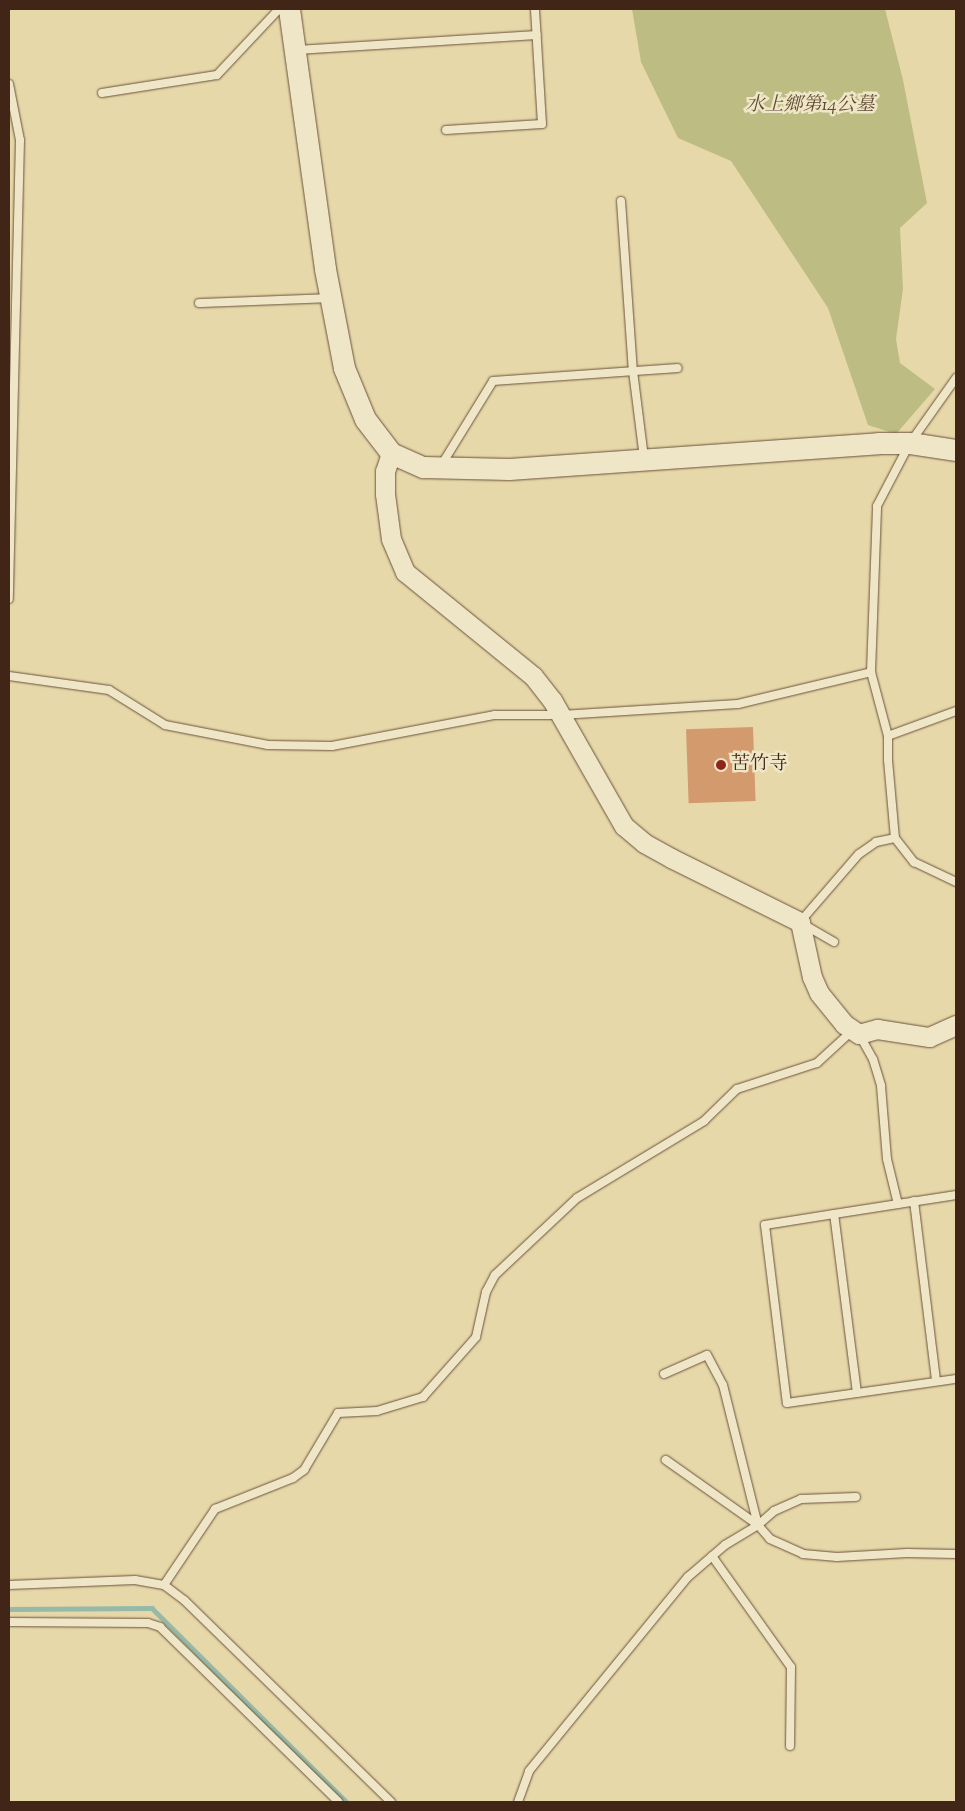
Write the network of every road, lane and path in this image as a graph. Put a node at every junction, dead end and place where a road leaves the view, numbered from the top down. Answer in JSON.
{"nodes":[{"id":1,"x":279,"y":9,"type":"edge"},
{"id":2,"x":289,"y":9,"type":"edge"},
{"id":3,"x":536,"y":9,"type":"edge"},
{"id":4,"x":537,"y":35,"type":"junction"},
{"id":5,"x":295,"y":50,"type":"junction"},
{"id":6,"x":9,"y":84,"type":"edge"},
{"id":7,"x":102,"y":93,"type":"dead end"},
{"id":8,"x":446,"y":130,"type":"dead end"},
{"id":9,"x":621,"y":201,"type":"dead end"},
{"id":10,"x":330,"y":298,"type":"junction"},
{"id":11,"x":199,"y":303,"type":"dead end"},
{"id":12,"x":678,"y":368,"type":"dead end"},
{"id":13,"x":633,"y":371,"type":"junction"},
{"id":14,"x":956,"y":378,"type":"edge"},
{"id":15,"x":910,"y":443,"type":"junction"},
{"id":16,"x":956,"y":450,"type":"edge"},
{"id":17,"x":391,"y":453,"type":"junction"},
{"id":18,"x":644,"y":460,"type":"junction"},
{"id":19,"x":440,"y":468,"type":"junction"},
{"id":20,"x":9,"y":599,"type":"edge"},
{"id":21,"x":871,"y":672,"type":"junction"},
{"id":22,"x":9,"y":676,"type":"edge"},
{"id":23,"x":956,"y":711,"type":"edge"},
{"id":24,"x":561,"y":715,"type":"junction"},
{"id":25,"x":888,"y":736,"type":"junction"},
{"id":26,"x":895,"y":838,"type":"junction"},
{"id":27,"x":956,"y":882,"type":"edge"},
{"id":28,"x":800,"y":922,"type":"junction"},
{"id":29,"x":834,"y":942,"type":"dead end"},
{"id":30,"x":956,"y":1025,"type":"edge"},
{"id":31,"x":856,"y":1032,"type":"junction"},
{"id":32,"x":956,"y":1195,"type":"edge"},
{"id":33,"x":914,"y":1201,"type":"junction"},
{"id":34,"x":898,"y":1204,"type":"junction"},
{"id":35,"x":834,"y":1214,"type":"junction"},
{"id":36,"x":664,"y":1374,"type":"dead end"},
{"id":37,"x":956,"y":1378,"type":"edge"},
{"id":38,"x":936,"y":1381,"type":"junction"},
{"id":39,"x":857,"y":1392,"type":"junction"},
{"id":40,"x":666,"y":1460,"type":"dead end"},
{"id":41,"x":856,"y":1497,"type":"dead end"},
{"id":42,"x":758,"y":1525,"type":"junction"},
{"id":43,"x":956,"y":1554,"type":"edge"},
{"id":44,"x":712,"y":1556,"type":"junction"},
{"id":45,"x":9,"y":1585,"type":"edge"},
{"id":46,"x":164,"y":1585,"type":"junction"},
{"id":47,"x":9,"y":1622,"type":"edge"},
{"id":48,"x":790,"y":1746,"type":"dead end"},
{"id":49,"x":339,"y":1802,"type":"edge"},
{"id":50,"x":390,"y":1802,"type":"edge"},
{"id":51,"x":518,"y":1802,"type":"edge"}],
"edges":[{"from":1,"to":7,"type":"lane"},
{"from":2,"to":5,"type":"main road"},
{"from":3,"to":4,"type":"lane"},
{"from":4,"to":5,"type":"lane"},
{"from":4,"to":8,"type":"lane"},
{"from":5,"to":10,"type":"main road"},
{"from":6,"to":20,"type":"lane"},
{"from":9,"to":13,"type":"lane"},
{"from":10,"to":11,"type":"lane"},
{"from":10,"to":17,"type":"main road"},
{"from":12,"to":13,"type":"lane"},
{"from":13,"to":18,"type":"lane"},
{"from":13,"to":19,"type":"lane"},
{"from":14,"to":15,"type":"lane"},
{"from":15,"to":16,"type":"main road"},
{"from":15,"to":18,"type":"main road"},
{"from":15,"to":21,"type":"lane"},
{"from":17,"to":19,"type":"main road"},
{"from":17,"to":24,"type":"street"},
{"from":18,"to":19,"type":"main road"},
{"from":21,"to":24,"type":"lane"},
{"from":21,"to":25,"type":"lane"},
{"from":22,"to":24,"type":"lane"},
{"from":23,"to":25,"type":"lane"},
{"from":24,"to":28,"type":"street"},
{"from":25,"to":26,"type":"lane"},
{"from":26,"to":27,"type":"lane"},
{"from":26,"to":28,"type":"lane"},
{"from":28,"to":29,"type":"lane"},
{"from":28,"to":31,"type":"street"},
{"from":30,"to":31,"type":"street"},
{"from":31,"to":34,"type":"lane"},
{"from":31,"to":46,"type":"lane"},
{"from":32,"to":33,"type":"lane"},
{"from":33,"to":34,"type":"lane"},
{"from":33,"to":38,"type":"lane"},
{"from":34,"to":35,"type":"lane"},
{"from":35,"to":39,"type":"lane"},
{"from":35,"to":39,"type":"lane"},
{"from":36,"to":42,"type":"lane"},
{"from":37,"to":38,"type":"lane"},
{"from":38,"to":39,"type":"lane"},
{"from":40,"to":42,"type":"lane"},
{"from":41,"to":42,"type":"lane"},
{"from":42,"to":43,"type":"lane"},
{"from":42,"to":44,"type":"lane"},
{"from":44,"to":48,"type":"lane"},
{"from":44,"to":51,"type":"lane"},
{"from":45,"to":46,"type":"lane"},
{"from":46,"to":50,"type":"lane"},
{"from":47,"to":49,"type":"lane"}]}
